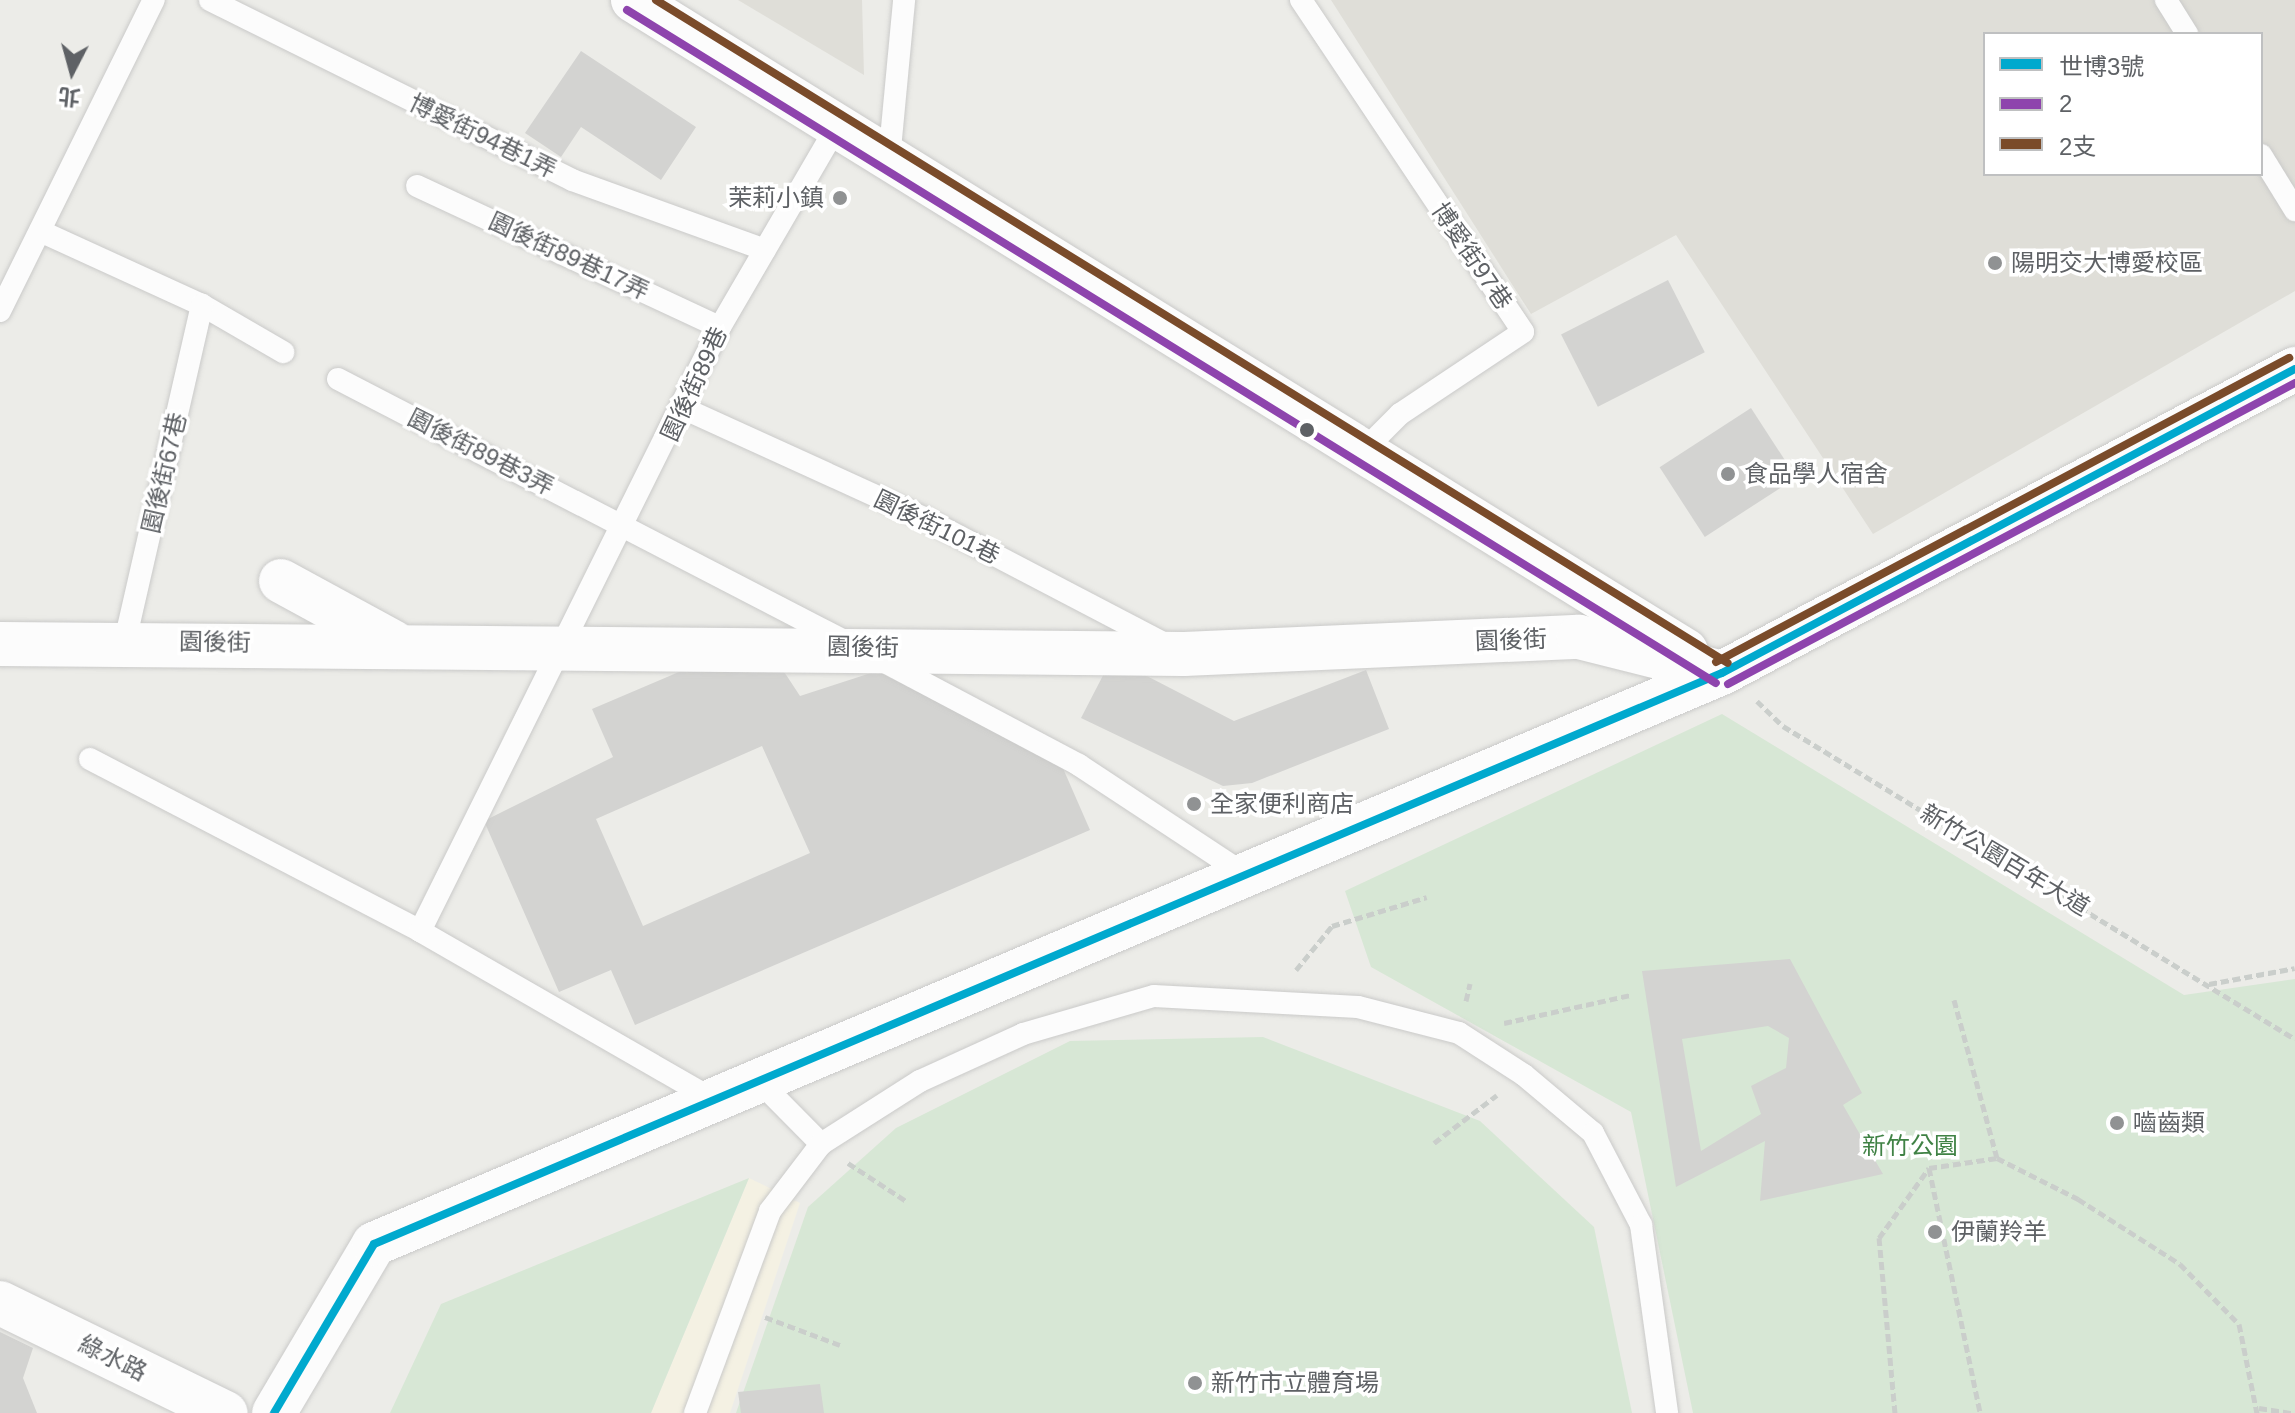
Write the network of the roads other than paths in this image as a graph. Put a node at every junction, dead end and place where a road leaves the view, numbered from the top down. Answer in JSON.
{"nodes":[{"id":1,"x":154,"y":0,"type":"edge"},
{"id":2,"x":210,"y":0,"type":"edge"},
{"id":3,"x":633,"y":0,"type":"edge"},
{"id":4,"x":904,"y":0,"type":"edge"},
{"id":5,"x":1301,"y":0,"type":"edge"},
{"id":6,"x":2166,"y":0,"type":"edge"},
{"id":7,"x":2186,"y":32,"type":"edge"},
{"id":8,"x":836,"y":128,"type":"junction"},
{"id":9,"x":2263,"y":158,"type":"edge"},
{"id":10,"x":889,"y":160,"type":"junction"},
{"id":11,"x":417,"y":186,"type":"dead end"},
{"id":12,"x":2295,"y":210,"type":"edge"},
{"id":13,"x":40,"y":231,"type":"junction"},
{"id":14,"x":765,"y":250,"type":"junction"},
{"id":15,"x":202,"y":305,"type":"junction"},
{"id":16,"x":0,"y":311,"type":"edge"},
{"id":17,"x":720,"y":327,"type":"junction"},
{"id":18,"x":283,"y":352,"type":"dead end"},
{"id":19,"x":2295,"y":369,"type":"edge"},
{"id":20,"x":338,"y":379,"type":"dead end"},
{"id":21,"x":685,"y":409,"type":"junction"},
{"id":22,"x":1362,"y":452,"type":"junction"},
{"id":23,"x":623,"y":524,"type":"junction"},
{"id":24,"x":281,"y":581,"type":"dead end"},
{"id":25,"x":125,"y":641,"type":"junction"},
{"id":26,"x":0,"y":644,"type":"edge"},
{"id":27,"x":398,"y":645,"type":"junction"},
{"id":28,"x":565,"y":646,"type":"junction"},
{"id":29,"x":854,"y":647,"type":"junction"},
{"id":30,"x":1184,"y":654,"type":"junction"},
{"id":31,"x":1722,"y":673,"type":"junction"},
{"id":32,"x":90,"y":759,"type":"dead end"},
{"id":33,"x":1249,"y":877,"type":"junction"},
{"id":34,"x":420,"y":931,"type":"junction"},
{"id":35,"x":756,"y":1078,"type":"junction"},
{"id":36,"x":711,"y":1098,"type":"junction"},
{"id":37,"x":821,"y":1144,"type":"junction"},
{"id":38,"x":0,"y":1303,"type":"edge"},
{"id":39,"x":226,"y":1413,"type":"edge"},
{"id":40,"x":274,"y":1413,"type":"edge"},
{"id":41,"x":695,"y":1413,"type":"edge"},
{"id":42,"x":1667,"y":1413,"type":"edge"}],
"edges":[{"from":1,"to":13,"type":"lane"},
{"from":2,"to":14,"type":"lane","name":"博愛街94巷1弄"},
{"from":3,"to":8,"type":"street"},
{"from":4,"to":10,"type":"lane"},
{"from":5,"to":22,"type":"lane","name":"博愛街97巷"},
{"from":6,"to":7,"type":"lane"},
{"from":8,"to":10,"type":"street"},
{"from":8,"to":14,"type":"lane","name":"園後街89巷"},
{"from":9,"to":12,"type":"lane"},
{"from":10,"to":22,"type":"street"},
{"from":11,"to":17,"type":"lane","name":"園後街89巷17弄"},
{"from":13,"to":15,"type":"lane"},
{"from":13,"to":16,"type":"lane"},
{"from":14,"to":17,"type":"lane","name":"園後街89巷"},
{"from":15,"to":18,"type":"lane"},
{"from":15,"to":25,"type":"lane","name":"園後街67巷"},
{"from":17,"to":21,"type":"lane","name":"園後街89巷"},
{"from":19,"to":31,"type":"street"},
{"from":20,"to":23,"type":"lane","name":"園後街89巷3弄"},
{"from":21,"to":23,"type":"lane","name":"園後街89巷"},
{"from":21,"to":30,"type":"lane","name":"園後街101巷"},
{"from":22,"to":31,"type":"street"},
{"from":23,"to":28,"type":"lane","name":"園後街89巷"},
{"from":23,"to":29,"type":"lane","name":"園後街89巷3弄"},
{"from":24,"to":27,"type":"street"},
{"from":25,"to":26,"type":"street","name":"園後街"},
{"from":25,"to":27,"type":"street","name":"園後街"},
{"from":27,"to":28,"type":"street","name":"園後街"},
{"from":28,"to":29,"type":"street","name":"園後街"},
{"from":28,"to":34,"type":"lane","name":"園後街89巷"},
{"from":29,"to":30,"type":"street","name":"園後街"},
{"from":29,"to":33,"type":"lane","name":"園後街89巷3弄"},
{"from":30,"to":31,"type":"street","name":"園後街"},
{"from":31,"to":33,"type":"street"},
{"from":32,"to":34,"type":"lane"},
{"from":33,"to":35,"type":"street"},
{"from":34,"to":36,"type":"lane"},
{"from":35,"to":36,"type":"street"},
{"from":35,"to":37,"type":"lane"},
{"from":36,"to":40,"type":"street"},
{"from":37,"to":41,"type":"lane"},
{"from":37,"to":42,"type":"lane"},
{"from":38,"to":39,"type":"street","name":"綠水路"}]}
